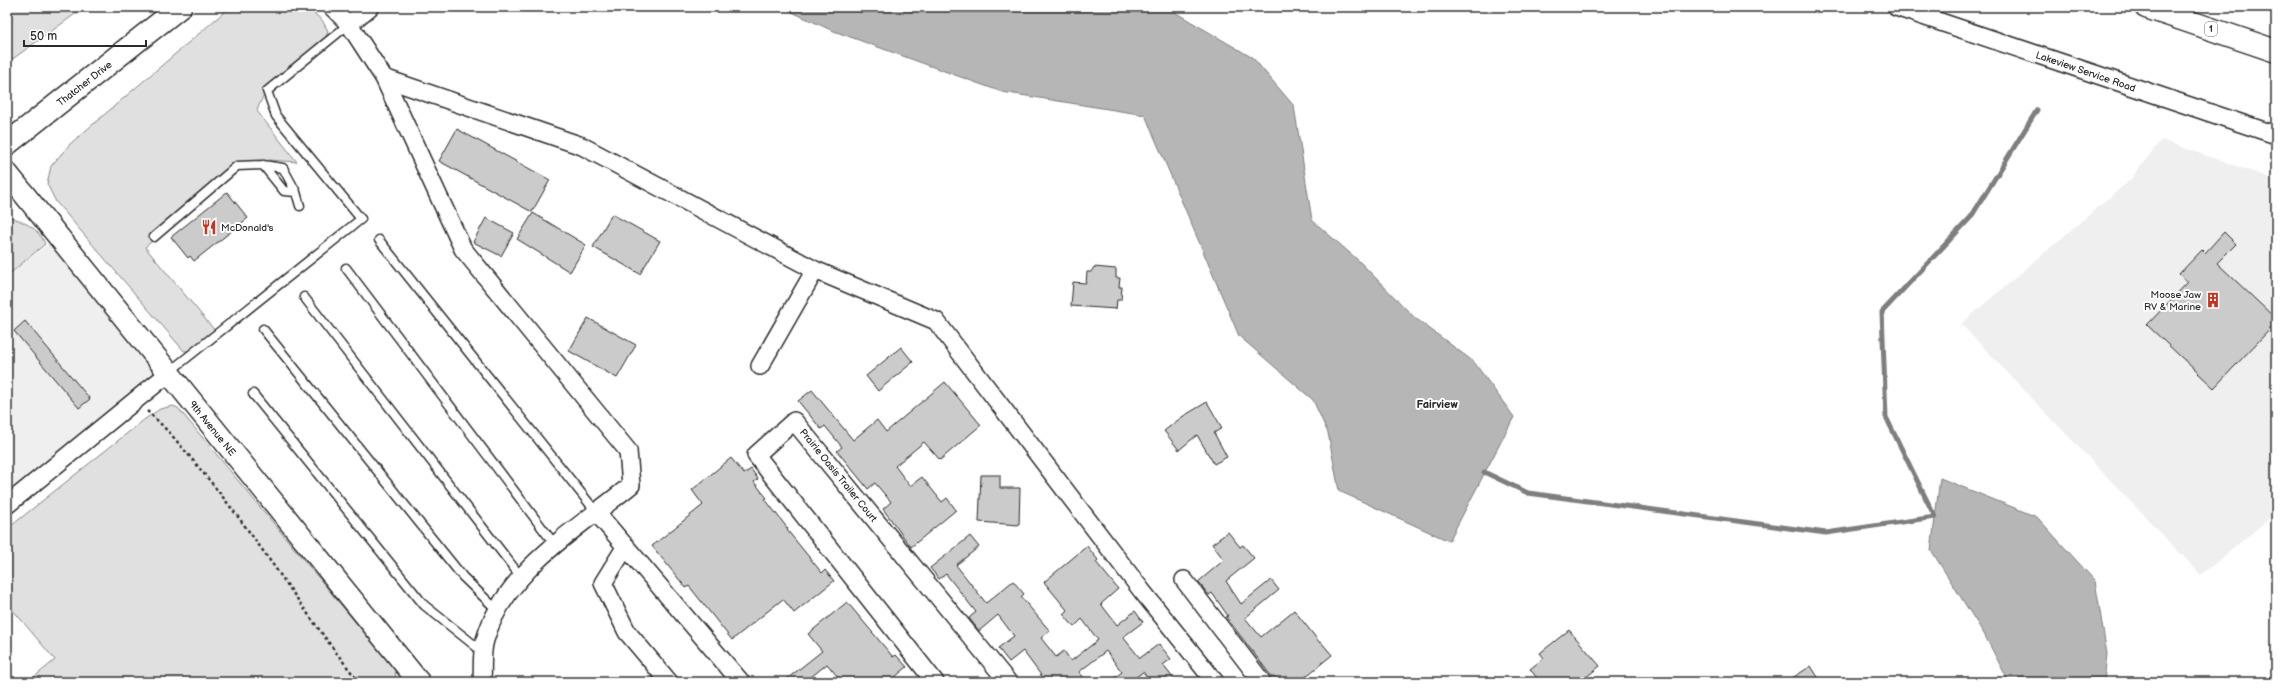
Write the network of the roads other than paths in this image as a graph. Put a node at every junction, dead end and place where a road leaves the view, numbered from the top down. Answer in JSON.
{"nodes":[{"id":1,"x":180,"y":7,"type":"edge"},
{"id":2,"x":332,"y":7,"type":"edge"},
{"id":3,"x":370,"y":7,"type":"edge"},
{"id":4,"x":1896,"y":7,"type":"edge"},
{"id":5,"x":2146,"y":7,"type":"edge"},
{"id":6,"x":349,"y":24,"type":"junction"},
{"id":7,"x":2276,"y":51,"type":"edge"},
{"id":8,"x":384,"y":78,"type":"junction"},
{"id":9,"x":2276,"y":135,"type":"edge"},
{"id":10,"x":7,"y":144,"type":"edge"},
{"id":11,"x":263,"y":165,"type":"junction"},
{"id":12,"x":7,"y":173,"type":"edge"},
{"id":13,"x":296,"y":192,"type":"junction"},
{"id":14,"x":300,"y":206,"type":"dead end"},
{"id":15,"x":154,"y":237,"type":"dead end"},
{"id":16,"x":379,"y":240,"type":"dead end"},
{"id":17,"x":346,"y":268,"type":"dead end"},
{"id":18,"x":815,"y":270,"type":"junction"},
{"id":19,"x":304,"y":297,"type":"dead end"},
{"id":20,"x":263,"y":329,"type":"dead end"},
{"id":21,"x":760,"y":366,"type":"dead end"},
{"id":22,"x":169,"y":373,"type":"junction"},
{"id":23,"x":253,"y":394,"type":"dead end"},
{"id":24,"x":7,"y":505,"type":"edge"},
{"id":25,"x":598,"y":512,"type":"junction"},
{"id":26,"x":555,"y":545,"type":"junction"},
{"id":27,"x":626,"y":546,"type":"junction"},
{"id":28,"x":521,"y":577,"type":"junction"},
{"id":29,"x":1184,"y":580,"type":"dead end"},
{"id":30,"x":497,"y":610,"type":"junction"},
{"id":31,"x":484,"y":653,"type":"junction"},
{"id":32,"x":1213,"y":681,"type":"edge"},
{"id":33,"x":419,"y":682,"type":"edge"},
{"id":34,"x":482,"y":682,"type":"edge"},
{"id":35,"x":669,"y":682,"type":"edge"},
{"id":36,"x":741,"y":682,"type":"edge"},
{"id":37,"x":935,"y":682,"type":"edge"},
{"id":38,"x":1008,"y":682,"type":"edge"},
{"id":39,"x":1262,"y":682,"type":"edge"}],
"edges":[{"from":1,"to":10,"type":"main road","name":"Thatcher Drive"},
{"from":2,"to":6,"type":"street"},
{"from":3,"to":6,"type":"street"},
{"from":4,"to":9,"type":"street","name":"Lakeview Service Road"},
{"from":5,"to":7,"type":"main road","number":"1"},
{"from":6,"to":8,"type":"street"},
{"from":6,"to":22,"type":"lane"},
{"from":8,"to":18,"type":"street"},
{"from":8,"to":25,"type":"street"},
{"from":11,"to":13,"type":"lane"},
{"from":11,"to":13,"type":"lane"},
{"from":11,"to":15,"type":"lane"},
{"from":12,"to":22,"type":"street","name":"9th Avenue NE"},
{"from":13,"to":14,"type":"lane"},
{"from":16,"to":25,"type":"lane"},
{"from":17,"to":26,"type":"lane"},
{"from":18,"to":21,"type":"street"},
{"from":18,"to":32,"type":"street"},
{"from":19,"to":28,"type":"lane"},
{"from":20,"to":30,"type":"lane"},
{"from":22,"to":24,"type":"street"},
{"from":22,"to":33,"type":"street","name":"9th Avenue NE"},
{"from":23,"to":31,"type":"lane"},
{"from":25,"to":26,"type":"street"},
{"from":25,"to":27,"type":"street"},
{"from":26,"to":28,"type":"street"},
{"from":27,"to":35,"type":"street"},
{"from":27,"to":36,"type":"street"},
{"from":28,"to":30,"type":"street"},
{"from":29,"to":39,"type":"street"},
{"from":30,"to":31,"type":"street"},
{"from":31,"to":34,"type":"street"},
{"from":37,"to":38,"type":"street","name":"Prairie Oasis Trailer Court"}]}
